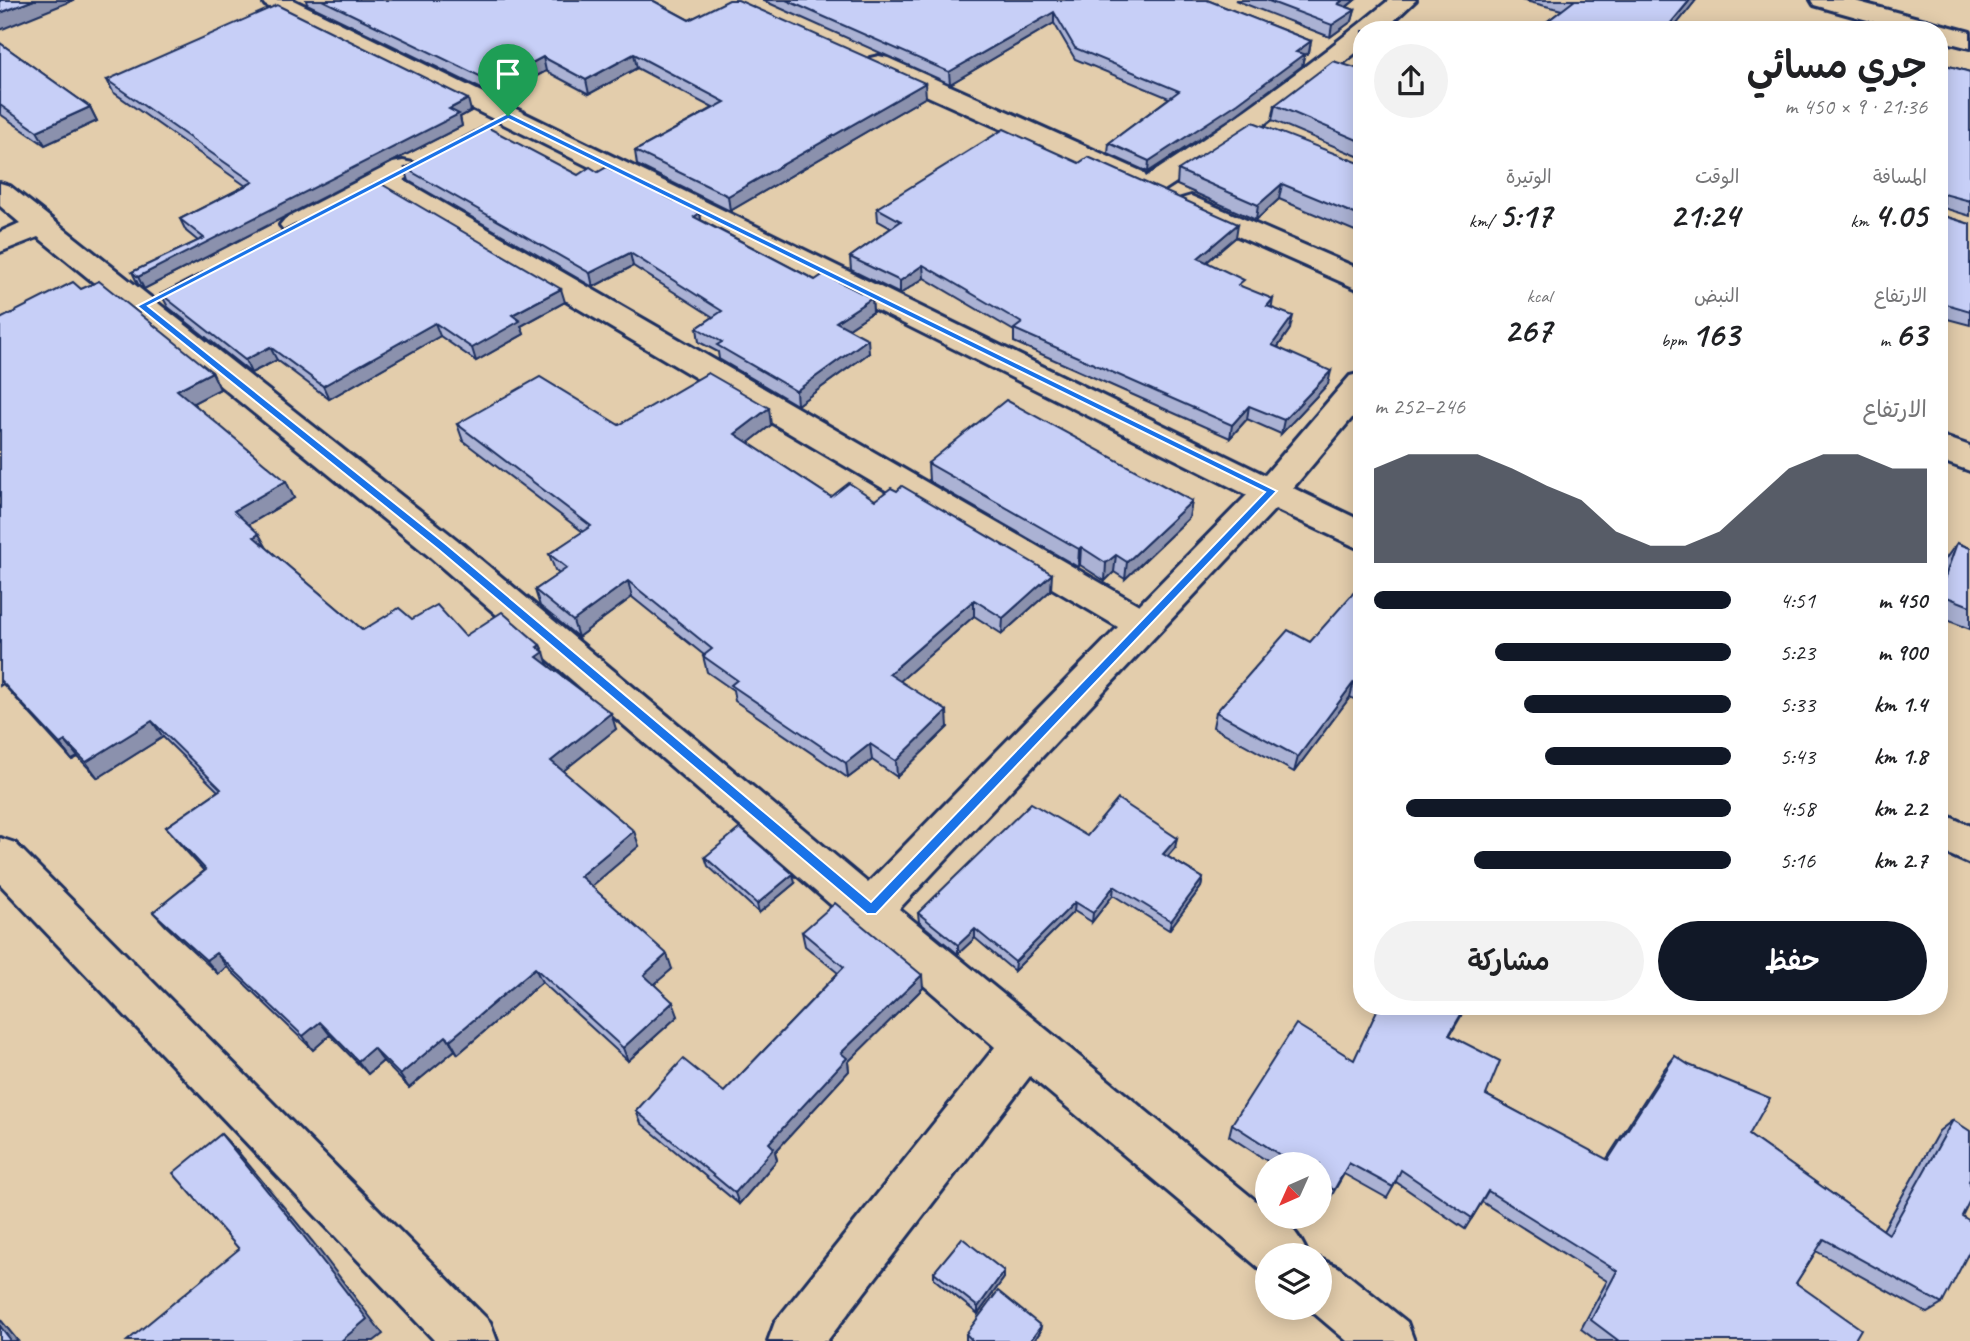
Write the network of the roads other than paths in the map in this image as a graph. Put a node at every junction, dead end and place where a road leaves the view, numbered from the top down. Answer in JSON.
{"nodes":[{"id":1,"x":274,"y":0,"type":"edge"},
{"id":2,"x":1404,"y":0,"type":"edge"},
{"id":3,"x":1823,"y":0,"type":"edge"},
{"id":4,"x":1378,"y":21,"type":"edge"},
{"id":5,"x":1899,"y":21,"type":"edge"},
{"id":6,"x":1948,"y":34,"type":"edge"},
{"id":7,"x":1970,"y":40,"type":"edge"},
{"id":8,"x":1353,"y":42,"type":"edge"},
{"id":9,"x":849,"y":51,"type":"edge"},
{"id":10,"x":508,"y":116,"type":"junction"},
{"id":11,"x":473,"y":133,"type":"edge"},
{"id":12,"x":427,"y":157,"type":"edge"},
{"id":13,"x":382,"y":180,"type":"junction"},
{"id":14,"x":1151,"y":186,"type":"junction"},
{"id":15,"x":0,"y":192,"type":"edge"},
{"id":16,"x":40,"y":225,"type":"junction"},
{"id":17,"x":274,"y":237,"type":"edge"},
{"id":18,"x":0,"y":243,"type":"edge"},
{"id":19,"x":1353,"y":278,"type":"edge"},
{"id":20,"x":1353,"y":395,"type":"edge"},
{"id":21,"x":1948,"y":450,"type":"edge"},
{"id":22,"x":1970,"y":459,"type":"edge"},
{"id":23,"x":1272,"y":491,"type":"junction"},
{"id":24,"x":1353,"y":532,"type":"edge"},
{"id":25,"x":1142,"y":624,"type":"junction"},
{"id":26,"x":1948,"y":835,"type":"edge"},
{"id":27,"x":1970,"y":846,"type":"edge"},
{"id":28,"x":0,"y":856,"type":"edge"},
{"id":29,"x":871,"y":910,"type":"junction"},
{"id":30,"x":1026,"y":1044,"type":"junction"},
{"id":31,"x":1268,"y":1243,"type":"edge"},
{"id":32,"x":1332,"y":1295,"type":"edge"},
{"id":33,"x":471,"y":1341,"type":"edge"},
{"id":34,"x":794,"y":1341,"type":"edge"},
{"id":35,"x":1388,"y":1341,"type":"edge"}],
"edges":[{"from":1,"to":10,"type":"street"},
{"from":2,"to":4,"type":"street"},
{"from":3,"to":5,"type":"street"},
{"from":6,"to":7,"type":"street"},
{"from":8,"to":14,"type":"street"},
{"from":9,"to":14,"type":"street"},
{"from":10,"to":11,"type":"street"},
{"from":10,"to":23,"type":"street"},
{"from":12,"to":13,"type":"street"},
{"from":13,"to":17,"type":"street"},
{"from":13,"to":25,"type":"street"},
{"from":14,"to":19,"type":"street"},
{"from":15,"to":16,"type":"street"},
{"from":16,"to":18,"type":"street"},
{"from":16,"to":29,"type":"street"},
{"from":20,"to":23,"type":"street"},
{"from":21,"to":22,"type":"street"},
{"from":23,"to":24,"type":"street"},
{"from":23,"to":25,"type":"street"},
{"from":25,"to":29,"type":"street"},
{"from":26,"to":27,"type":"street"},
{"from":28,"to":33,"type":"street"},
{"from":29,"to":30,"type":"street"},
{"from":30,"to":31,"type":"street"},
{"from":30,"to":34,"type":"street"},
{"from":32,"to":35,"type":"street"}]}
